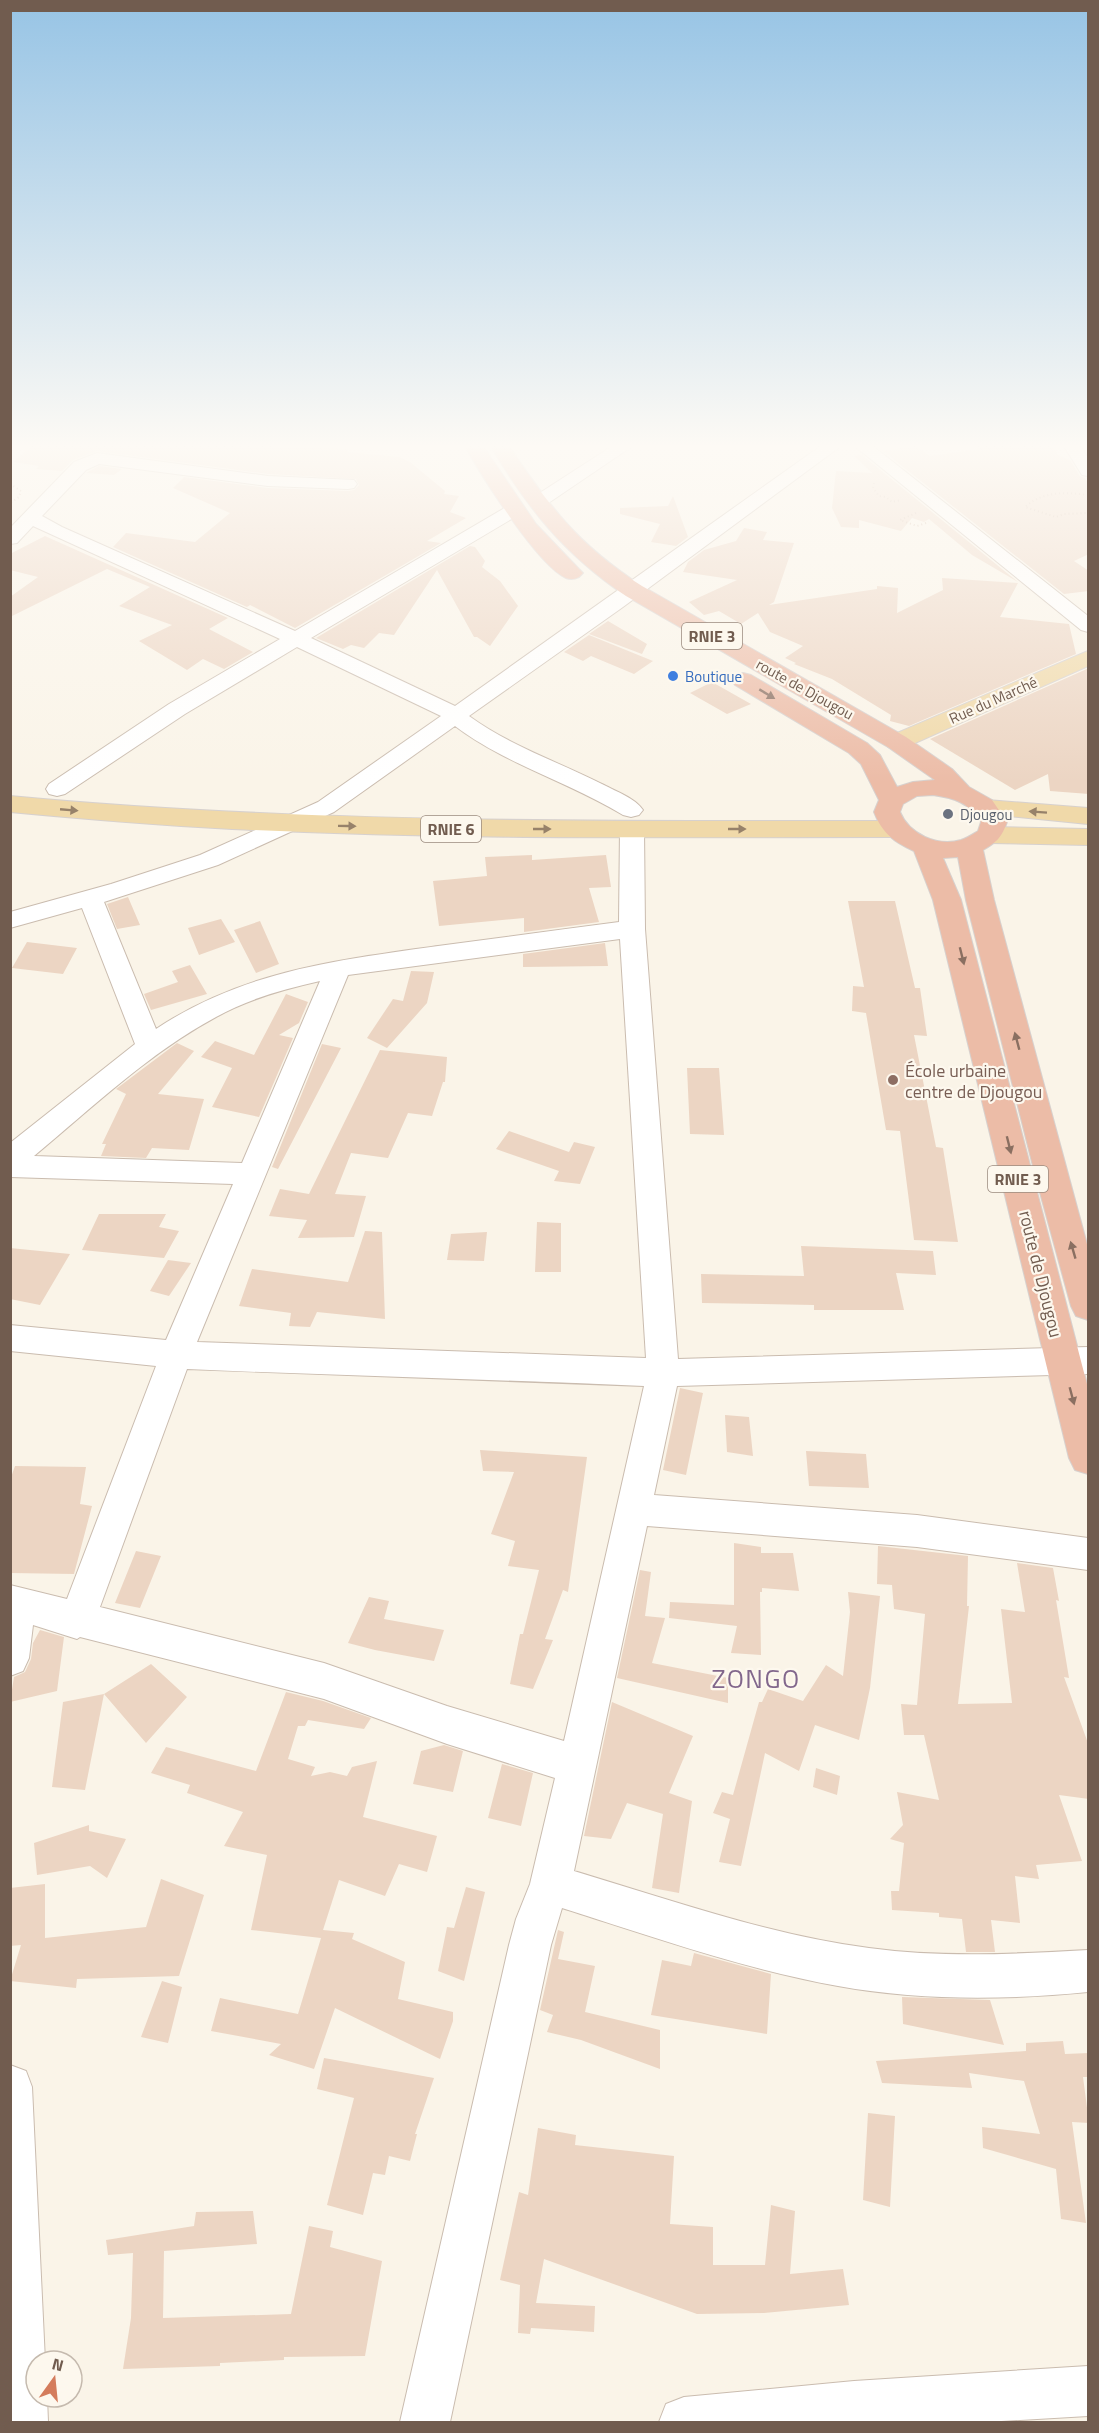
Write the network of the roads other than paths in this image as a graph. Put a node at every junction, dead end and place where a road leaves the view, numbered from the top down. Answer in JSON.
{"nodes":[{"id":1,"x":112,"y":557,"type":"edge"},
{"id":2,"x":435,"y":557,"type":"edge"},
{"id":3,"x":554,"y":557,"type":"edge"},
{"id":4,"x":585,"y":557,"type":"edge"},
{"id":5,"x":680,"y":557,"type":"edge"},
{"id":6,"x":1000,"y":557,"type":"edge"},
{"id":7,"x":625,"y":597,"type":"junction"},
{"id":8,"x":1089,"y":626,"type":"edge"},
{"id":9,"x":296,"y":639,"type":"junction"},
{"id":10,"x":677,"y":640,"type":"dead end"},
{"id":11,"x":1089,"y":658,"type":"edge"},
{"id":12,"x":727,"y":670,"type":"dead end"},
{"id":13,"x":456,"y":718,"type":"junction"},
{"id":14,"x":897,"y":742,"type":"junction"},
{"id":15,"x":10,"y":784,"type":"edge"},
{"id":16,"x":57,"y":789,"type":"junction"},
{"id":17,"x":959,"y":791,"type":"junction"},
{"id":18,"x":10,"y":804,"type":"edge"},
{"id":19,"x":326,"y":807,"type":"junction"},
{"id":20,"x":987,"y":808,"type":"junction"},
{"id":21,"x":891,"y":812,"type":"junction"},
{"id":22,"x":1089,"y":816,"type":"edge"},
{"id":23,"x":632,"y":819,"type":"junction"},
{"id":24,"x":288,"y":825,"type":"junction"},
{"id":25,"x":1089,"y":837,"type":"edge"},
{"id":26,"x":980,"y":841,"type":"junction"},
{"id":27,"x":926,"y":848,"type":"junction"},
{"id":28,"x":90,"y":898,"type":"junction"},
{"id":29,"x":10,"y":920,"type":"edge"},
{"id":30,"x":632,"y":929,"type":"junction"},
{"id":31,"x":338,"y":968,"type":"junction"},
{"id":32,"x":150,"y":1048,"type":"junction"},
{"id":33,"x":10,"y":1160,"type":"edge"},
{"id":34,"x":10,"y":1166,"type":"edge"},
{"id":35,"x":252,"y":1174,"type":"junction"},
{"id":36,"x":1089,"y":1306,"type":"edge"},
{"id":37,"x":10,"y":1338,"type":"edge"},
{"id":38,"x":176,"y":1355,"type":"junction"},
{"id":39,"x":1076,"y":1360,"type":"edge"},
{"id":40,"x":663,"y":1373,"type":"junction"},
{"id":41,"x":1089,"y":1458,"type":"edge"},
{"id":42,"x":633,"y":1509,"type":"junction"},
{"id":43,"x":1089,"y":1554,"type":"edge"},
{"id":44,"x":14,"y":1604,"type":"edge"},
{"id":45,"x":77,"y":1620,"type":"junction"},
{"id":46,"x":10,"y":1658,"type":"edge"},
{"id":47,"x":578,"y":1765,"type":"junction"},
{"id":48,"x":551,"y":1884,"type":"junction"},
{"id":49,"x":1089,"y":1971,"type":"edge"},
{"id":50,"x":10,"y":2087,"type":"edge"},
{"id":51,"x":1089,"y":2391,"type":"edge"},
{"id":52,"x":23,"y":2422,"type":"edge"},
{"id":53,"x":425,"y":2422,"type":"edge"},
{"id":54,"x":684,"y":2422,"type":"edge"}],
"edges":[{"from":1,"to":9,"type":"street"},
{"from":2,"to":9,"type":"street"},
{"from":3,"to":7,"type":"highway","number":"RNIE 3"},
{"from":4,"to":7,"type":"highway","name":"route de Djougou","number":"RNIE 3"},
{"from":5,"to":7,"type":"street"},
{"from":6,"to":8,"type":"street"},
{"from":7,"to":10,"type":"highway","number":"RNIE 3"},
{"from":7,"to":13,"type":"street"},
{"from":7,"to":14,"type":"highway","name":"route de Djougou","number":"RNIE 3"},
{"from":9,"to":13,"type":"street"},
{"from":9,"to":16,"type":"street"},
{"from":11,"to":14,"type":"main road","name":"Rue du Marché"},
{"from":12,"to":21,"type":"highway","number":"RNIE 3","one_way":true},
{"from":13,"to":19,"type":"street"},
{"from":13,"to":23,"type":"street"},
{"from":14,"to":17,"type":"highway","name":"route de Djougou","number":"RNIE 3"},
{"from":15,"to":16,"type":"main road","number":"RNIE 6"},
{"from":16,"to":19,"type":"main road","number":"RNIE 6"},
{"from":17,"to":20,"type":"highway","number":"RNIE 3"},
{"from":17,"to":21,"type":"highway","number":"RNIE 3"},
{"from":18,"to":24,"type":"main road","number":"RNIE 6","one_way":true},
{"from":19,"to":23,"type":"main road","number":"RNIE 6"},
{"from":19,"to":24,"type":"street"},
{"from":22,"to":20,"type":"main road","one_way":true},
{"from":20,"to":26,"type":"highway","number":"RNIE 3"},
{"from":21,"to":23,"type":"main road","number":"RNIE 6"},
{"from":21,"to":27,"type":"highway","number":"RNIE 3"},
{"from":24,"to":23,"type":"main road","number":"RNIE 6","one_way":true},
{"from":23,"to":30,"type":"street"},
{"from":24,"to":28,"type":"street"},
{"from":25,"to":26,"type":"main road"},
{"from":26,"to":27,"type":"highway","number":"RNIE 3"},
{"from":36,"to":26,"type":"highway","name":"route de Djougou","number":"RNIE 3","one_way":true},
{"from":27,"to":39,"type":"highway","name":"route de Djougou","number":"RNIE 3","one_way":true},
{"from":28,"to":29,"type":"street"},
{"from":28,"to":32,"type":"street"},
{"from":30,"to":31,"type":"street"},
{"from":30,"to":40,"type":"street"},
{"from":31,"to":32,"type":"street"},
{"from":31,"to":35,"type":"street"},
{"from":32,"to":33,"type":"street"},
{"from":34,"to":35,"type":"street"},
{"from":35,"to":38,"type":"street"},
{"from":37,"to":38,"type":"street"},
{"from":38,"to":40,"type":"street"},
{"from":38,"to":45,"type":"street"},
{"from":39,"to":40,"type":"street"},
{"from":39,"to":41,"type":"highway","name":"route de Djougou","number":"RNIE 3","one_way":true},
{"from":40,"to":42,"type":"street"},
{"from":42,"to":43,"type":"street"},
{"from":42,"to":47,"type":"street"},
{"from":44,"to":45,"type":"street"},
{"from":44,"to":46,"type":"street"},
{"from":45,"to":47,"type":"street"},
{"from":47,"to":48,"type":"street"},
{"from":48,"to":49,"type":"street"},
{"from":48,"to":53,"type":"street"},
{"from":50,"to":52,"type":"street"},
{"from":51,"to":54,"type":"street"}]}
